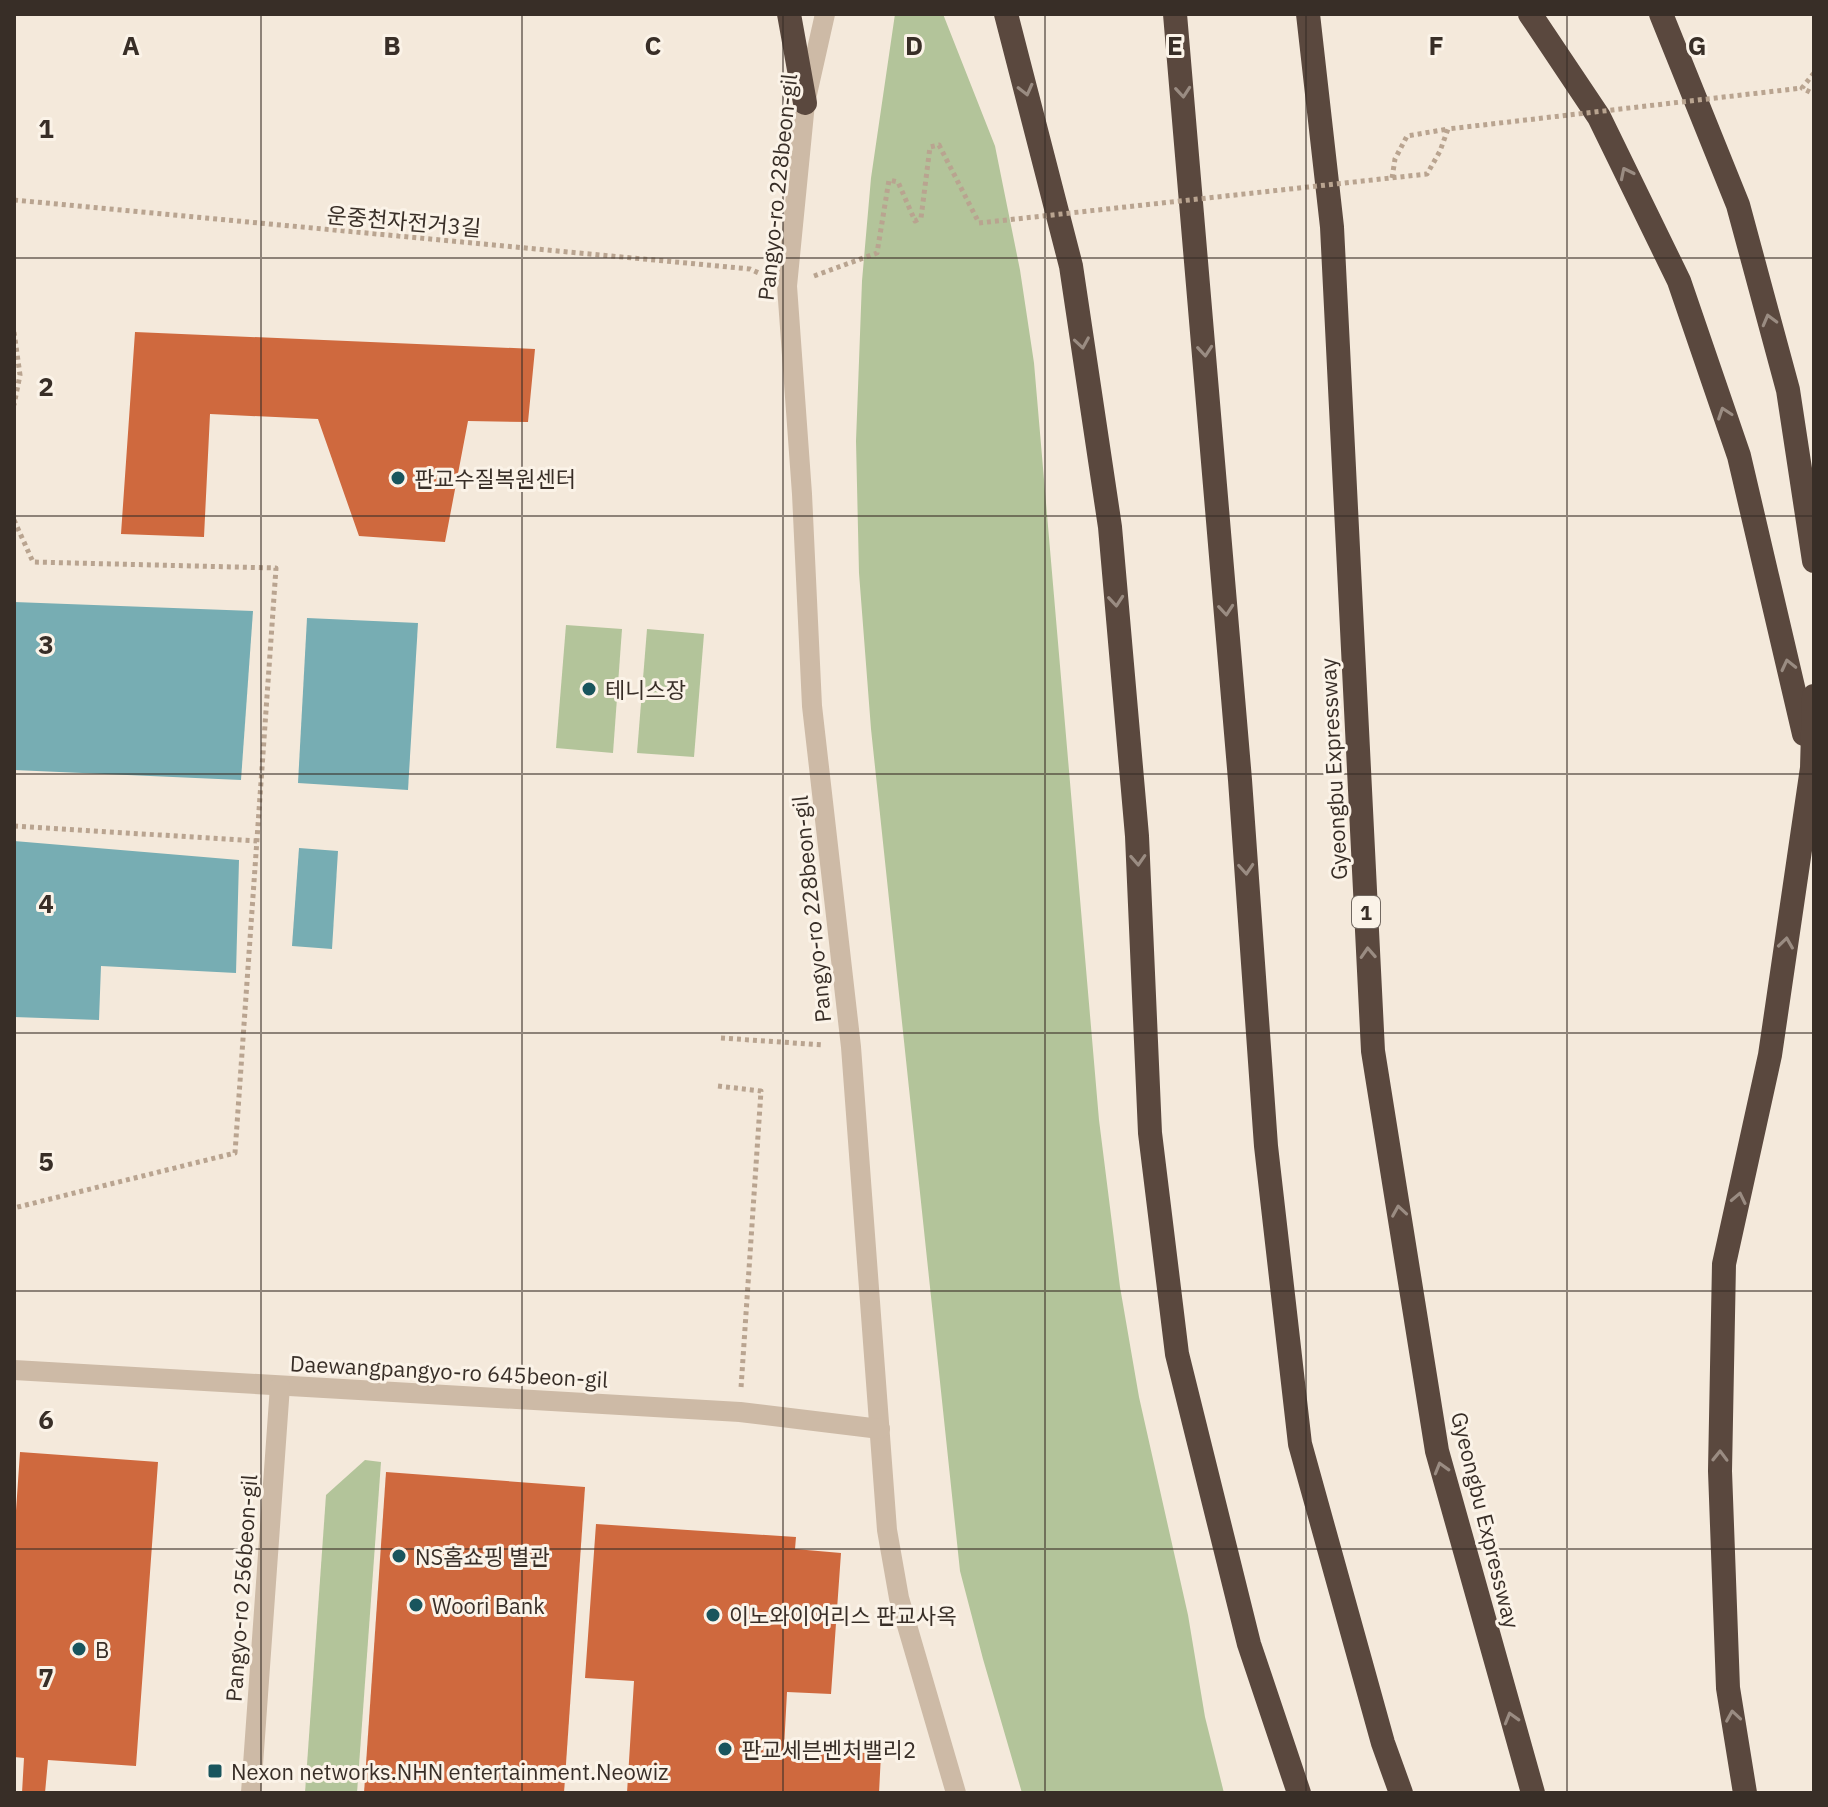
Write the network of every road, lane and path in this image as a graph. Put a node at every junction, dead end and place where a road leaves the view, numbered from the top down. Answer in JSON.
{"nodes":[{"id":1,"x":789,"y":14,"type":"edge"},
{"id":2,"x":825,"y":14,"type":"edge"},
{"id":3,"x":1006,"y":14,"type":"edge"},
{"id":4,"x":1175,"y":14,"type":"edge"},
{"id":5,"x":1308,"y":14,"type":"edge"},
{"id":6,"x":1530,"y":14,"type":"edge"},
{"id":7,"x":1661,"y":14,"type":"edge"},
{"id":8,"x":1814,"y":73,"type":"edge"},
{"id":9,"x":1802,"y":88,"type":"junction"},
{"id":10,"x":1814,"y":94,"type":"edge"},
{"id":11,"x":805,"y":103,"type":"junction"},
{"id":12,"x":1448,"y":129,"type":"junction"},
{"id":13,"x":1392,"y":178,"type":"junction"},
{"id":14,"x":14,"y":200,"type":"edge"},
{"id":15,"x":787,"y":286,"type":"junction"},
{"id":16,"x":14,"y":332,"type":"edge"},
{"id":17,"x":14,"y":405,"type":"edge"},
{"id":18,"x":14,"y":520,"type":"edge"},
{"id":19,"x":1814,"y":561,"type":"edge"},
{"id":20,"x":1814,"y":696,"type":"edge"},
{"id":21,"x":1812,"y":768,"type":"edge"},
{"id":22,"x":14,"y":826,"type":"edge"},
{"id":23,"x":257,"y":841,"type":"junction"},
{"id":24,"x":721,"y":1038,"type":"dead end"},
{"id":25,"x":851,"y":1047,"type":"junction"},
{"id":26,"x":718,"y":1086,"type":"dead end"},
{"id":27,"x":14,"y":1208,"type":"edge"},
{"id":28,"x":14,"y":1370,"type":"edge"},
{"id":29,"x":280,"y":1386,"type":"junction"},
{"id":30,"x":740,"y":1412,"type":"junction"},
{"id":31,"x":880,"y":1429,"type":"junction"},
{"id":32,"x":251,"y":1793,"type":"edge"},
{"id":33,"x":956,"y":1793,"type":"edge"},
{"id":34,"x":1299,"y":1793,"type":"edge"},
{"id":35,"x":1401,"y":1793,"type":"edge"},
{"id":36,"x":1533,"y":1793,"type":"edge"},
{"id":37,"x":1745,"y":1793,"type":"edge"}],
"edges":[{"from":1,"to":11,"type":"highway"},
{"from":2,"to":11,"type":"street","name":"Pangyo-ro 228beon-gil"},
{"from":3,"to":34,"type":"highway","one_way":true},
{"from":4,"to":35,"type":"highway","one_way":true},
{"from":36,"to":5,"type":"highway","name":"Gyeongbu Expressway","number":"1","one_way":true},
{"from":21,"to":6,"type":"highway","one_way":true},
{"from":19,"to":7,"type":"highway","one_way":true},
{"from":8,"to":9,"type":"path"},
{"from":9,"to":10,"type":"path"},
{"from":9,"to":12,"type":"path","bridge":true},
{"from":11,"to":15,"type":"street","name":"Pangyo-ro 228beon-gil"},
{"from":12,"to":13,"type":"path","bridge":true},
{"from":12,"to":13,"type":"path"},
{"from":13,"to":15,"type":"path","bridge":true},
{"from":14,"to":15,"type":"path","name":"운중천자전거3길"},
{"from":15,"to":25,"type":"street","name":"Pangyo-ro 228beon-gil"},
{"from":16,"to":17,"type":"path"},
{"from":18,"to":23,"type":"path"},
{"from":20,"to":21,"type":"highway"},
{"from":37,"to":21,"type":"highway","one_way":true},
{"from":22,"to":23,"type":"path"},
{"from":23,"to":27,"type":"path"},
{"from":24,"to":25,"type":"path"},
{"from":25,"to":31,"type":"street","name":"Pangyo-ro 228beon-gil"},
{"from":26,"to":30,"type":"path"},
{"from":28,"to":29,"type":"street","name":"Daewangpangyo-ro 645beon-gil"},
{"from":29,"to":30,"type":"street","name":"Daewangpangyo-ro 645beon-gil"},
{"from":29,"to":32,"type":"street","name":"Pangyo-ro 256beon-gil"},
{"from":30,"to":31,"type":"street","name":"Daewangpangyo-ro 645beon-gil"},
{"from":31,"to":33,"type":"street","name":"Pangyo-ro 228beon-gil"}]}
